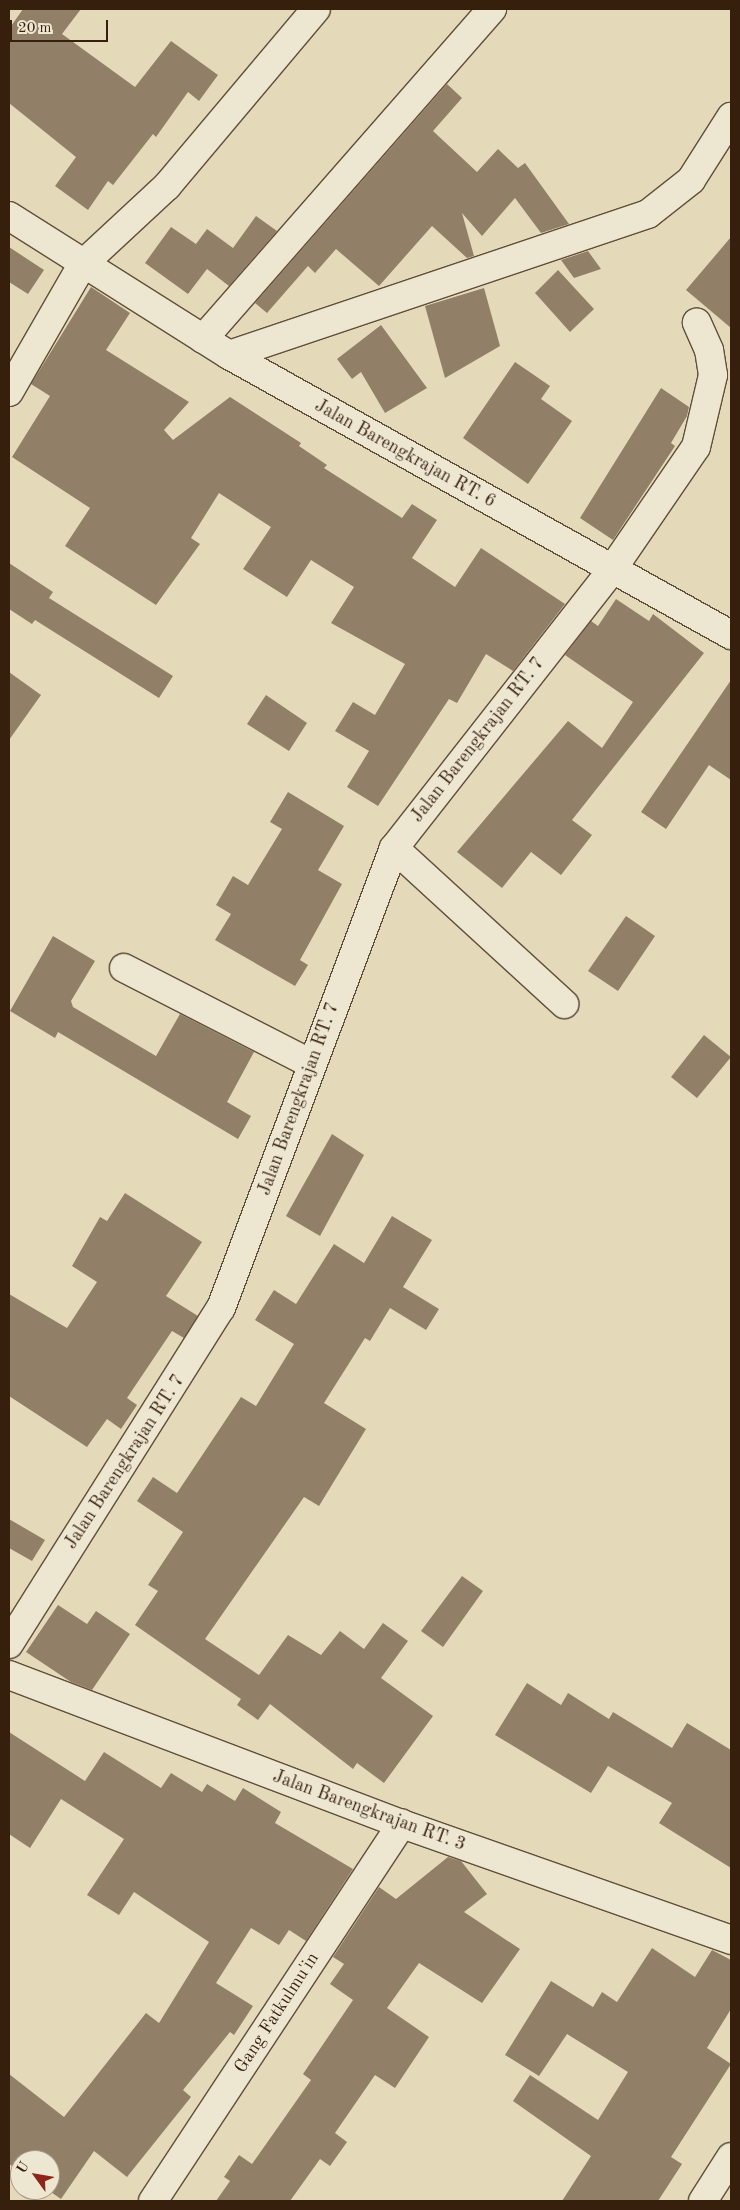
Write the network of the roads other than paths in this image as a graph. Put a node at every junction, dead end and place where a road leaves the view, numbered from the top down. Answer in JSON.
{"nodes":[{"id":1,"x":316,"y":9,"type":"edge"},
{"id":2,"x":492,"y":9,"type":"edge"},
{"id":3,"x":731,"y":117,"type":"edge"},
{"id":4,"x":9,"y":216,"type":"edge"},
{"id":5,"x":82,"y":265,"type":"junction"},
{"id":6,"x":697,"y":323,"type":"dead end"},
{"id":7,"x":203,"y":339,"type":"junction"},
{"id":8,"x":229,"y":355,"type":"junction"},
{"id":9,"x":9,"y":392,"type":"edge"},
{"id":10,"x":611,"y":571,"type":"junction"},
{"id":11,"x":731,"y":635,"type":"edge"},
{"id":12,"x":394,"y":848,"type":"junction"},
{"id":13,"x":124,"y":968,"type":"dead end"},
{"id":14,"x":564,"y":1004,"type":"dead end"},
{"id":15,"x":312,"y":1064,"type":"junction"},
{"id":16,"x":9,"y":1644,"type":"edge"},
{"id":17,"x":9,"y":1675,"type":"edge"},
{"id":18,"x":402,"y":1824,"type":"junction"},
{"id":19,"x":731,"y":1940,"type":"edge"},
{"id":20,"x":731,"y":2156,"type":"edge"},
{"id":21,"x":153,"y":2201,"type":"edge"},
{"id":22,"x":704,"y":2201,"type":"edge"}],
"edges":[{"from":1,"to":5,"type":"street"},
{"from":2,"to":7,"type":"street"},
{"from":3,"to":8,"type":"street"},
{"from":4,"to":5,"type":"street","name":"Jalan Barengkrajan RT. 6"},
{"from":5,"to":7,"type":"street","name":"Jalan Barengkrajan RT. 6"},
{"from":5,"to":9,"type":"street"},
{"from":6,"to":10,"type":"street","name":"Jalan Barengkrajan RT. 7"},
{"from":7,"to":8,"type":"street","name":"Jalan Barengkrajan RT. 6"},
{"from":8,"to":10,"type":"street","name":"Jalan Barengkrajan RT. 6"},
{"from":10,"to":11,"type":"street","name":"Jalan Barengkrajan RT. 6"},
{"from":10,"to":12,"type":"street","name":"Jalan Barengkrajan RT. 7"},
{"from":12,"to":14,"type":"street"},
{"from":12,"to":15,"type":"street","name":"Jalan Barengkrajan RT. 7"},
{"from":13,"to":15,"type":"street"},
{"from":15,"to":16,"type":"street","name":"Jalan Barengkrajan RT. 7"},
{"from":17,"to":18,"type":"street","name":"Jalan Barengkrajan RT. 3"},
{"from":18,"to":19,"type":"street","name":"Jalan Barengkrajan RT. 3"},
{"from":18,"to":21,"type":"street","name":"Gang Fatkulmu'in"},
{"from":20,"to":22,"type":"street"}]}
